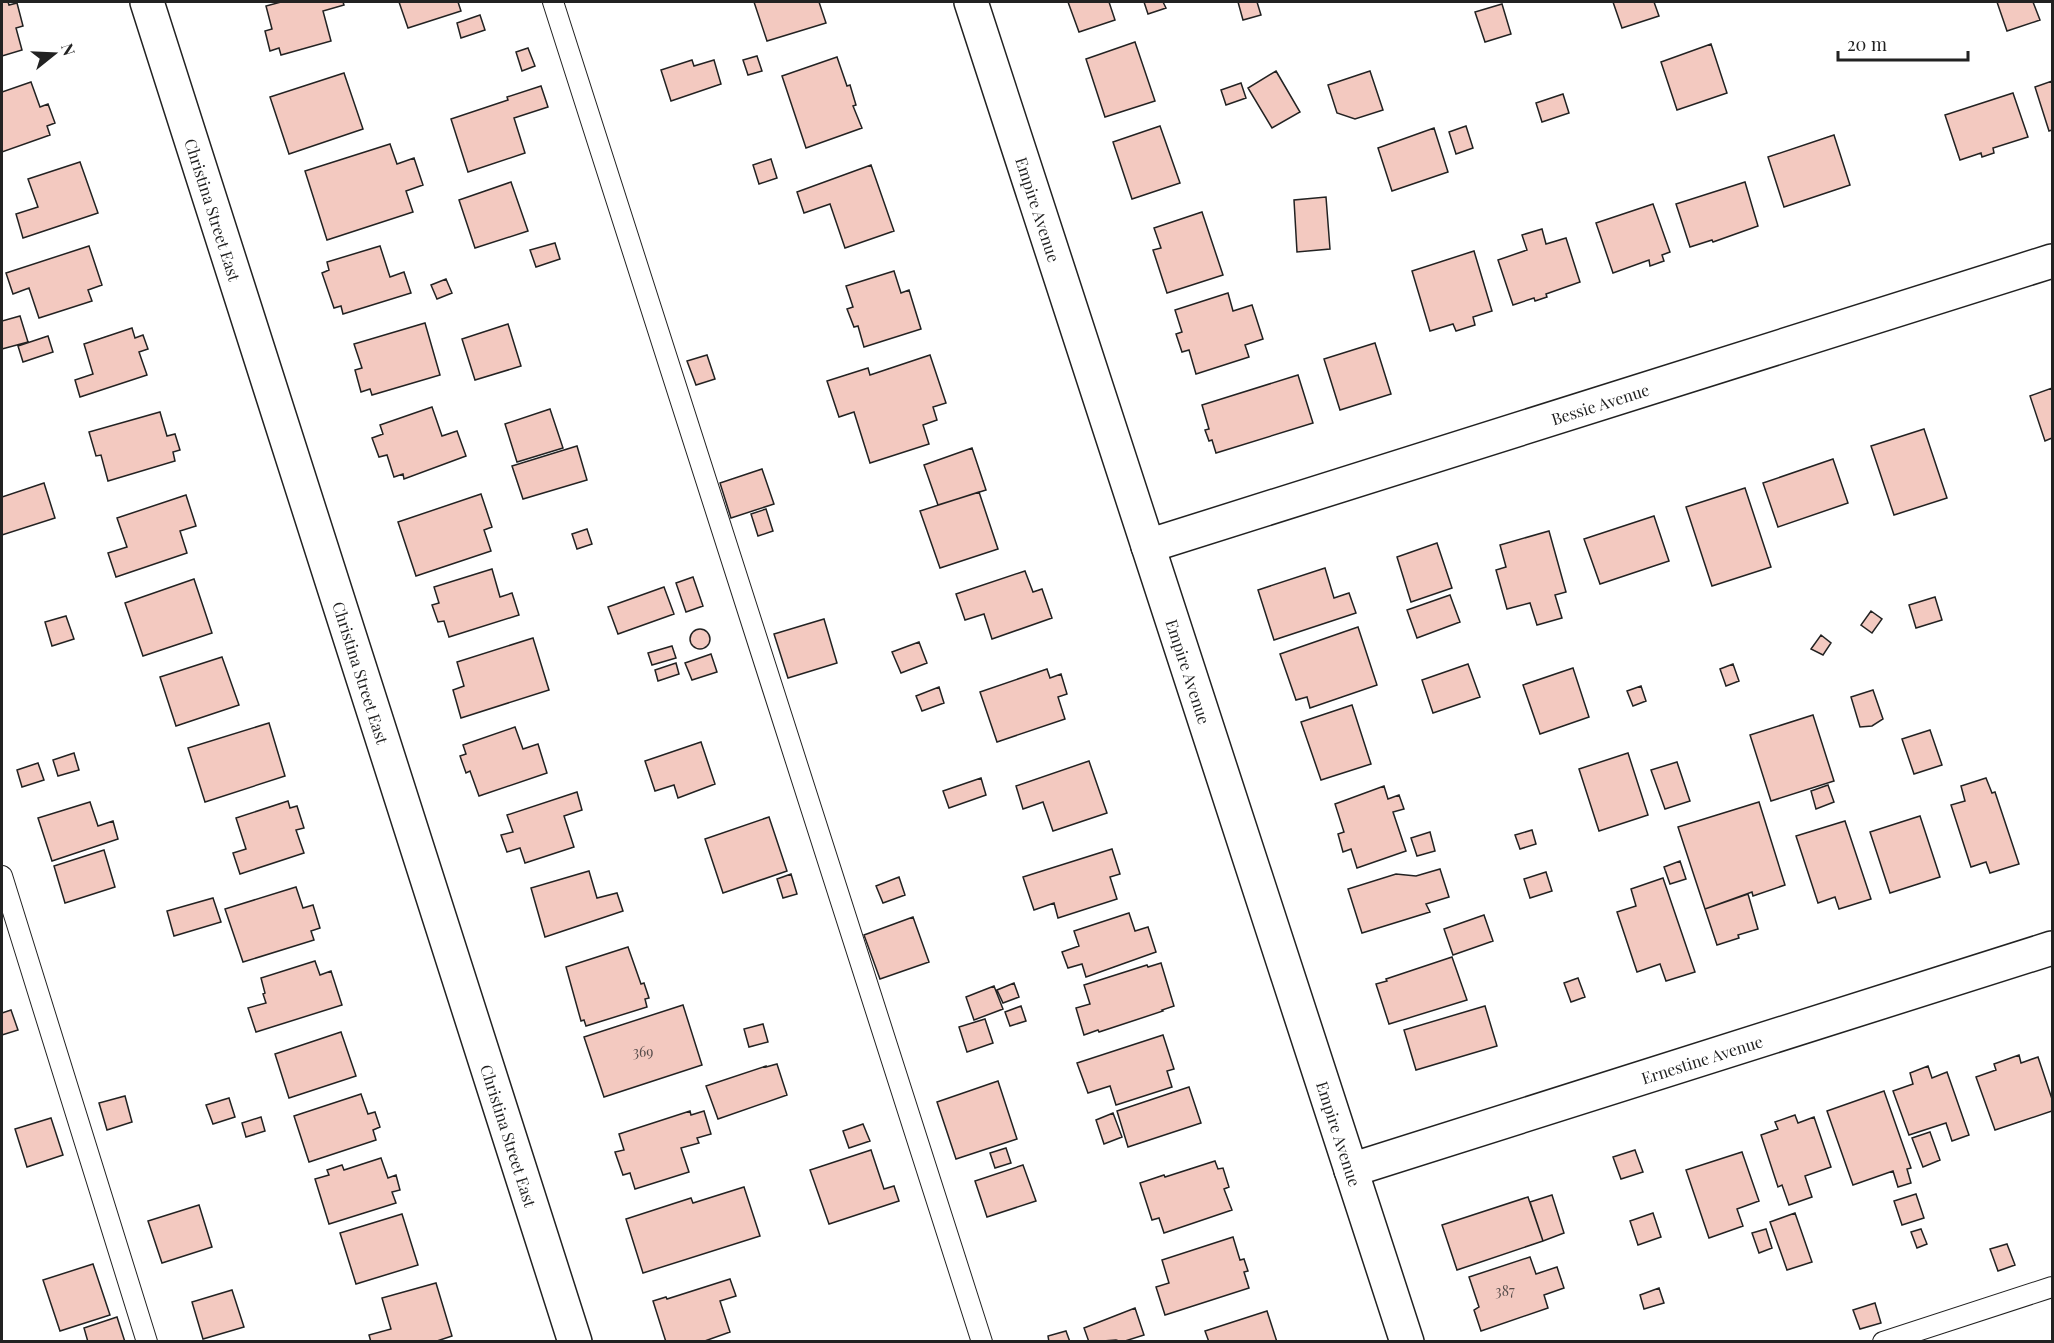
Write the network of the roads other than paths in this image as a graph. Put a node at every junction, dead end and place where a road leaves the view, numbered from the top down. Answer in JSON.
{"nodes":[{"id":1,"x":147,"y":2,"type":"edge"},
{"id":2,"x":553,"y":2,"type":"edge"},
{"id":3,"x":971,"y":2,"type":"edge"},
{"id":4,"x":2052,"y":261,"type":"edge"},
{"id":5,"x":1148,"y":546,"type":"junction"},
{"id":6,"x":2,"y":876,"type":"edge"},
{"id":7,"x":2052,"y":948,"type":"edge"},
{"id":8,"x":1351,"y":1170,"type":"junction"},
{"id":9,"x":2052,"y":1287,"type":"edge"},
{"id":10,"x":147,"y":1341,"type":"edge"},
{"id":11,"x":575,"y":1341,"type":"edge"},
{"id":12,"x":982,"y":1341,"type":"edge"},
{"id":13,"x":1407,"y":1341,"type":"edge"},
{"id":14,"x":1883,"y":1341,"type":"edge"}],
"edges":[{"from":1,"to":11,"type":"street","name":"Christina Street East"},
{"from":2,"to":12,"type":"lane"},
{"from":3,"to":5,"type":"street","name":"Empire Avenue"},
{"from":4,"to":5,"type":"street","name":"Bessie Avenue"},
{"from":5,"to":8,"type":"street","name":"Empire Avenue"},
{"from":6,"to":10,"type":"lane"},
{"from":7,"to":8,"type":"street","name":"Ernestine Avenue"},
{"from":8,"to":13,"type":"street","name":"Empire Avenue"},
{"from":9,"to":14,"type":"lane"}]}
